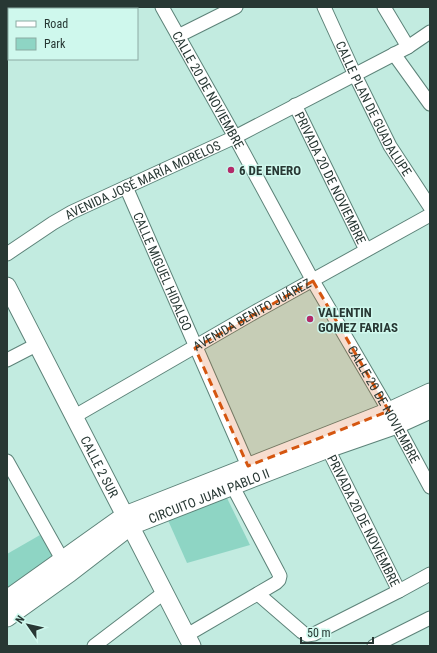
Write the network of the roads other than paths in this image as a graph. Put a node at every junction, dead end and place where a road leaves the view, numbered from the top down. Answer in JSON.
{"nodes":[{"id":1,"x":162,"y":7,"type":"edge"},
{"id":2,"x":236,"y":7,"type":"edge"},
{"id":3,"x":324,"y":7,"type":"edge"},
{"id":4,"x":384,"y":7,"type":"edge"},
{"id":5,"x":7,"y":9,"type":"edge"},
{"id":6,"x":8,"y":14,"type":"edge"},
{"id":7,"x":430,"y":32,"type":"edge"},
{"id":8,"x":178,"y":36,"type":"junction"},
{"id":9,"x":408,"y":47,"type":"junction"},
{"id":10,"x":394,"y":54,"type":"junction"},
{"id":11,"x":355,"y":75,"type":"junction"},
{"id":12,"x":430,"y":104,"type":"edge"},
{"id":13,"x":296,"y":106,"type":"junction"},
{"id":14,"x":235,"y":137,"type":"junction"},
{"id":15,"x":126,"y":187,"type":"junction"},
{"id":16,"x":430,"y":207,"type":"edge"},
{"id":17,"x":430,"y":215,"type":"edge"},
{"id":18,"x":366,"y":250,"type":"junction"},
{"id":19,"x":7,"y":254,"type":"edge"},
{"id":20,"x":313,"y":281,"type":"junction"},
{"id":21,"x":7,"y":286,"type":"edge"},
{"id":22,"x":38,"y":344,"type":"junction"},
{"id":23,"x":195,"y":348,"type":"junction"},
{"id":24,"x":7,"y":360,"type":"edge"},
{"id":25,"x":430,"y":392,"type":"edge"},
{"id":26,"x":430,"y":410,"type":"edge"},
{"id":27,"x":75,"y":416,"type":"junction"},
{"id":28,"x":393,"y":418,"type":"junction"},
{"id":29,"x":328,"y":449,"type":"junction"},
{"id":30,"x":7,"y":461,"type":"edge"},
{"id":31,"x":248,"y":466,"type":"junction"},
{"id":32,"x":233,"y":487,"type":"junction"},
{"id":33,"x":430,"y":487,"type":"edge"},
{"id":34,"x":128,"y":520,"type":"junction"},
{"id":35,"x":66,"y":566,"type":"junction"},
{"id":36,"x":430,"y":574,"type":"edge"},
{"id":37,"x":399,"y":591,"type":"junction"},
{"id":38,"x":165,"y":592,"type":"junction"},
{"id":39,"x":258,"y":594,"type":"junction"},
{"id":40,"x":8,"y":611,"type":"edge"},
{"id":41,"x":430,"y":618,"type":"edge"},
{"id":42,"x":190,"y":641,"type":"edge"},
{"id":43,"x":94,"y":646,"type":"edge"},
{"id":44,"x":374,"y":646,"type":"edge"}],
"edges":[{"from":1,"to":8,"type":"street","name":"CALLE 20 DE NOVIEMBRE"},
{"from":2,"to":8,"type":"street"},
{"from":3,"to":11,"type":"street","name":"CALLE PLAN DE GUADALUPE"},
{"from":4,"to":9,"type":"street"},
{"from":5,"to":6,"type":"street"},
{"from":7,"to":9,"type":"street","name":"AVENIDA JOSÉ MARÍA MORELOS"},
{"from":8,"to":14,"type":"street","name":"CALLE 20 DE NOVIEMBRE"},
{"from":9,"to":10,"type":"street","name":"AVENIDA JOSÉ MARÍA MORELOS"},
{"from":10,"to":11,"type":"street","name":"AVENIDA JOSÉ MARÍA MORELOS"},
{"from":10,"to":12,"type":"street"},
{"from":11,"to":13,"type":"street","name":"AVENIDA JOSÉ MARÍA MORELOS"},
{"from":11,"to":16,"type":"street","name":"CALLE PLAN DE GUADALUPE"},
{"from":13,"to":14,"type":"street","name":"AVENIDA JOSÉ MARÍA MORELOS"},
{"from":13,"to":18,"type":"street","name":"PRIVADA 20 DE NOVIEMBRE"},
{"from":14,"to":15,"type":"street","name":"AVENIDA JOSÉ MARÍA MORELOS"},
{"from":14,"to":20,"type":"street","name":"CALLE 20 DE NOVIEMBRE"},
{"from":15,"to":19,"type":"street","name":"AVENIDA JOSÉ MARÍA MORELOS"},
{"from":15,"to":23,"type":"street","name":"CALLE MIGUEL HIDALGO"},
{"from":17,"to":18,"type":"street","name":"AVENIDA BENITO JUÁREZ"},
{"from":18,"to":20,"type":"street","name":"AVENIDA BENITO JUÁREZ"},
{"from":20,"to":23,"type":"street","name":"AVENIDA BENITO JUÁREZ"},
{"from":20,"to":28,"type":"street","name":"CALLE 20 DE NOVIEMBRE"},
{"from":21,"to":22,"type":"main road","name":"CALLE 2 SUR"},
{"from":22,"to":24,"type":"street"},
{"from":22,"to":27,"type":"main road","name":"CALLE 2 SUR"},
{"from":23,"to":27,"type":"street","name":"AVENIDA BENITO JUÁREZ"},
{"from":23,"to":31,"type":"street","name":"CALLE MIGUEL HIDALGO"},
{"from":25,"to":28,"type":"main road","name":"CIRCUITO JUAN PABLO II"},
{"from":26,"to":28,"type":"main road","name":"CIRCUITO JUAN PABLO II"},
{"from":27,"to":34,"type":"main road","name":"CALLE 2 SUR"},
{"from":28,"to":29,"type":"main road","name":"CIRCUITO JUAN PABLO II"},
{"from":28,"to":31,"type":"main road","name":"CIRCUITO JUAN PABLO II"},
{"from":28,"to":33,"type":"street","name":"CALLE 20 DE NOVIEMBRE"},
{"from":29,"to":32,"type":"main road","name":"CIRCUITO JUAN PABLO II"},
{"from":29,"to":37,"type":"street","name":"PRIVADA 20 DE NOVIEMBRE"},
{"from":30,"to":35,"type":"street"},
{"from":31,"to":34,"type":"main road","name":"CIRCUITO JUAN PABLO II"},
{"from":32,"to":34,"type":"main road","name":"CIRCUITO JUAN PABLO II"},
{"from":32,"to":39,"type":"street"},
{"from":34,"to":35,"type":"main road","name":"CIRCUITO JUAN PABLO II"},
{"from":34,"to":38,"type":"main road","name":"CALLE 2 SUR"},
{"from":35,"to":40,"type":"main road","name":"CIRCUITO JUAN PABLO II"},
{"from":36,"to":37,"type":"street"},
{"from":37,"to":39,"type":"street"},
{"from":38,"to":42,"type":"main road","name":"CALLE 2 SUR"},
{"from":38,"to":43,"type":"street"},
{"from":39,"to":42,"type":"street"},
{"from":41,"to":44,"type":"street"}]}
